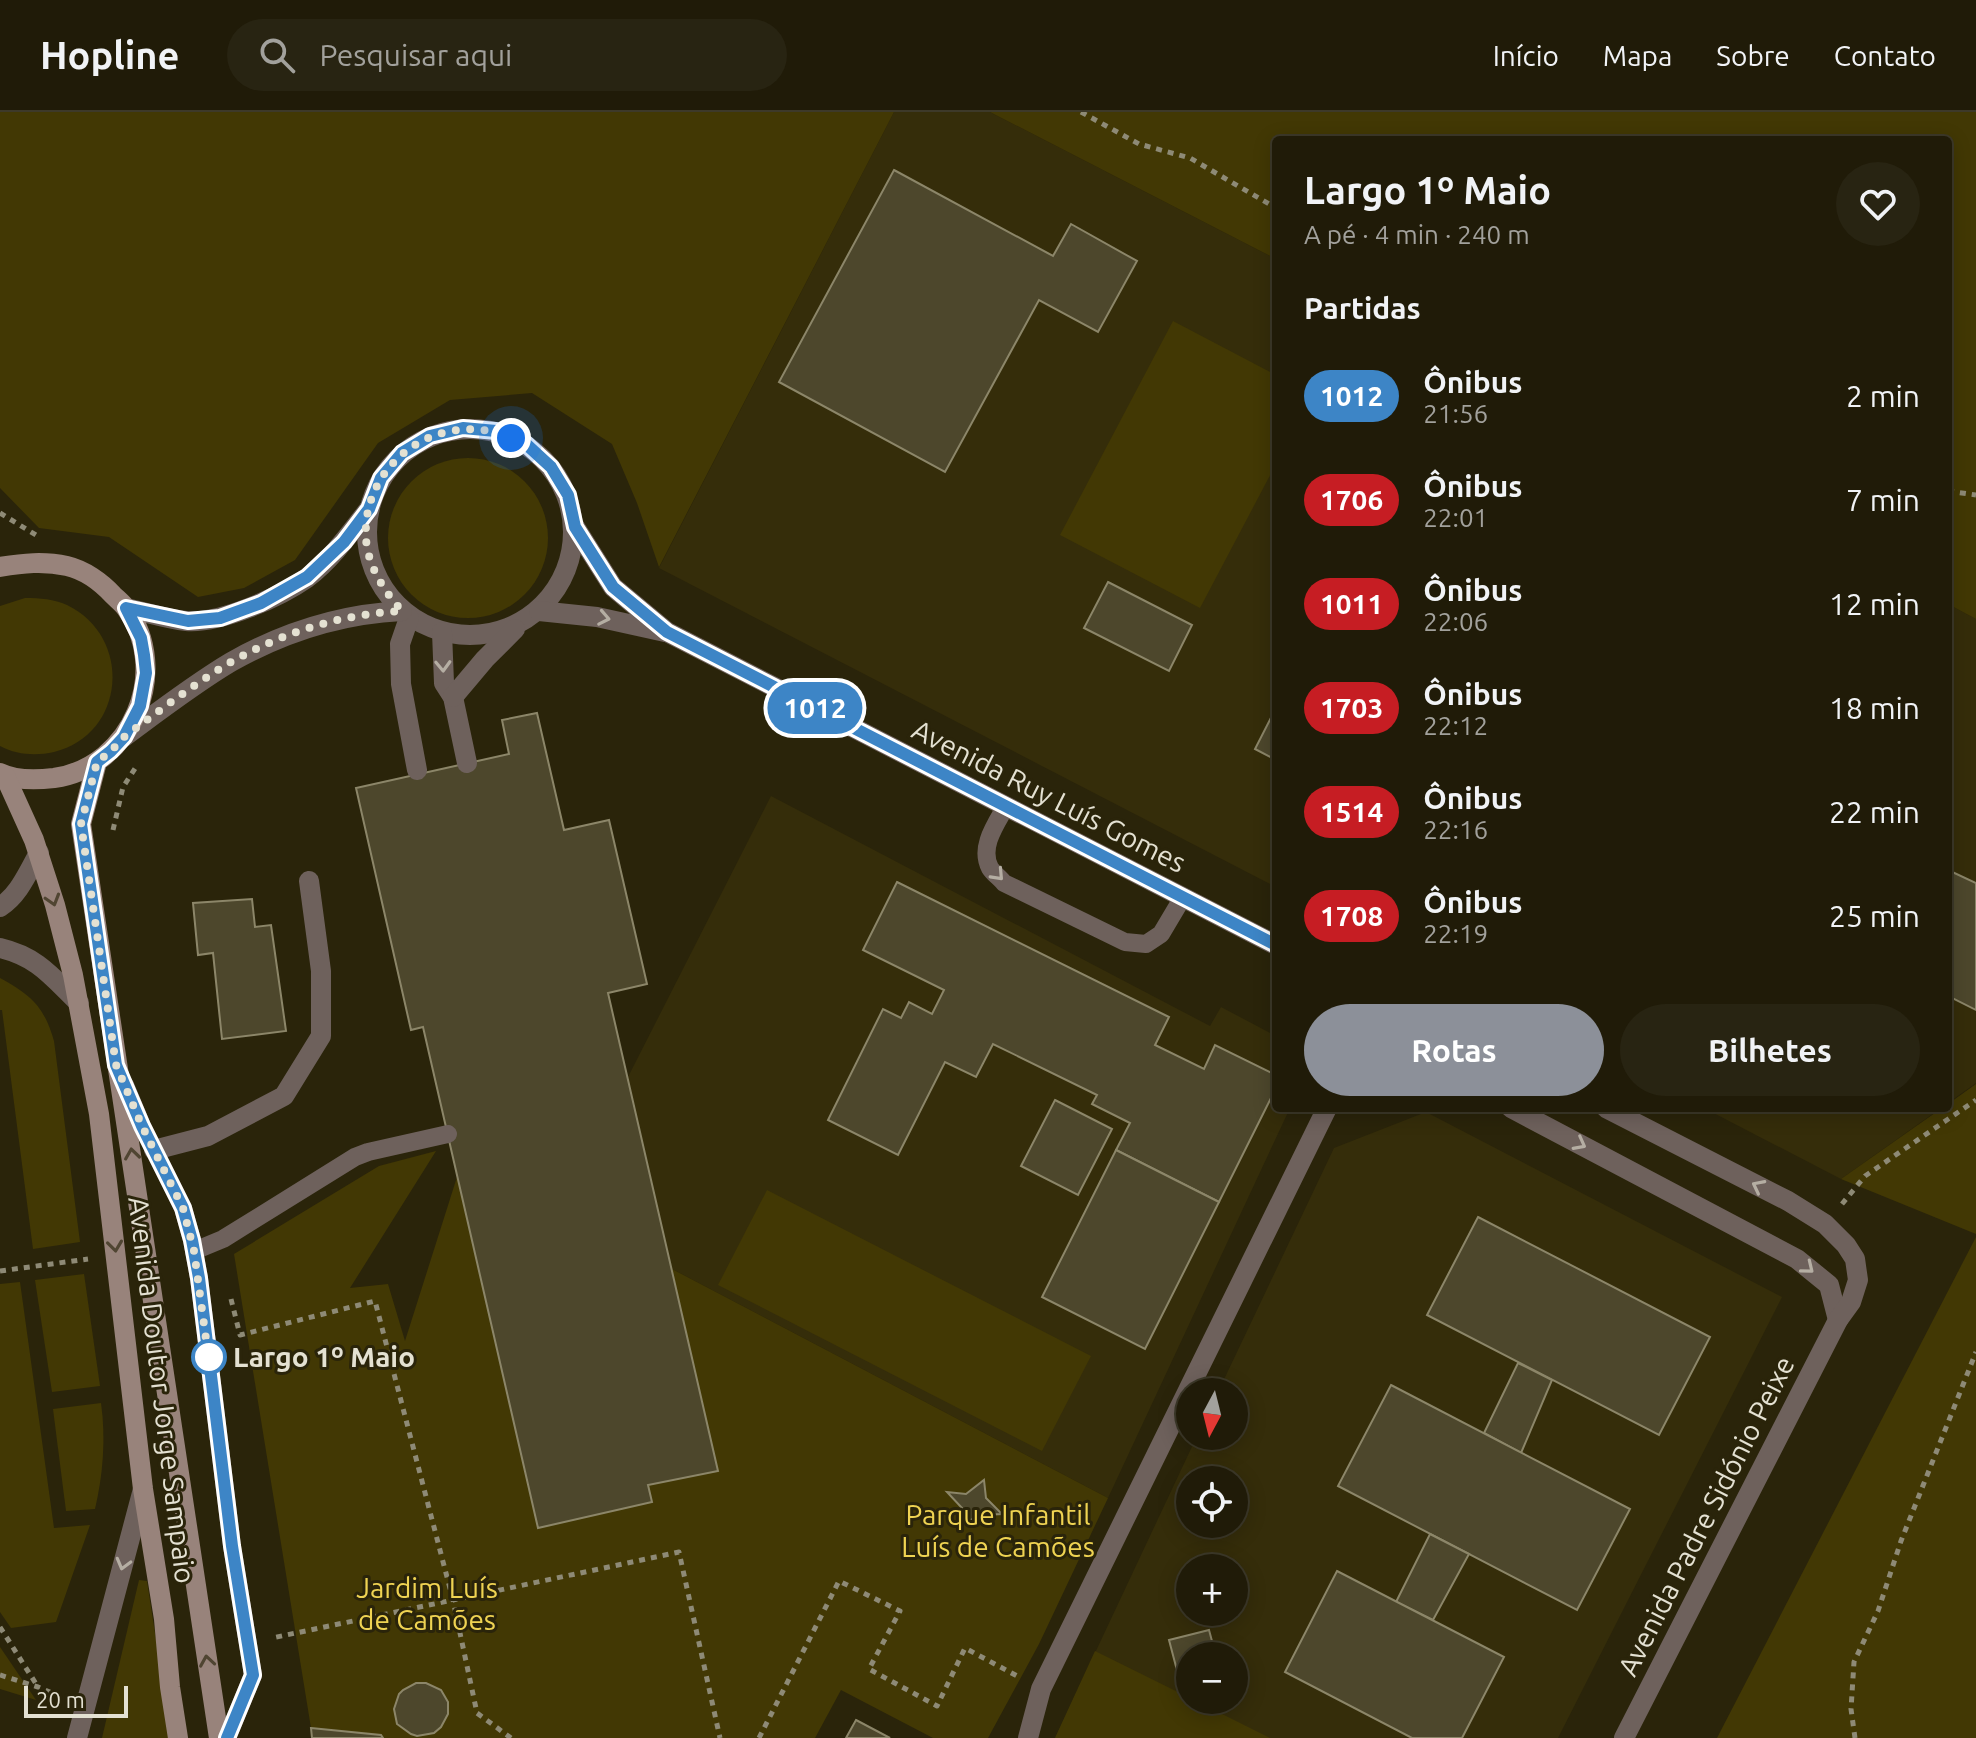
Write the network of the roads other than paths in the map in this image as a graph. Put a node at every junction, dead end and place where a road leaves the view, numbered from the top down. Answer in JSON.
{"nodes":[{"id":1,"x":369,"y":509,"type":"junction"},
{"id":2,"x":575,"y":527,"type":"junction"},
{"id":3,"x":0,"y":567,"type":"edge"},
{"id":4,"x":126,"y":608,"type":"junction"},
{"id":5,"x":539,"y":611,"type":"junction"},
{"id":6,"x":405,"y":614,"type":"junction"},
{"id":7,"x":521,"y":623,"type":"junction"},
{"id":8,"x":442,"y":632,"type":"junction"},
{"id":9,"x":667,"y":632,"type":"junction"},
{"id":10,"x":453,"y":697,"type":"junction"},
{"id":11,"x":124,"y":737,"type":"junction"},
{"id":12,"x":97,"y":762,"type":"junction"},
{"id":13,"x":467,"y":763,"type":"dead end"},
{"id":14,"x":417,"y":770,"type":"dead end"},
{"id":15,"x":2,"y":774,"type":"edge"},
{"id":16,"x":1006,"y":806,"type":"junction"},
{"id":17,"x":39,"y":853,"type":"junction"},
{"id":18,"x":309,"y":881,"type":"dead end"},
{"id":19,"x":1183,"y":897,"type":"junction"},
{"id":20,"x":0,"y":907,"type":"edge"},
{"id":21,"x":1272,"y":943,"type":"edge"},
{"id":22,"x":0,"y":948,"type":"edge"},
{"id":23,"x":79,"y":1003,"type":"junction"},
{"id":24,"x":116,"y":1065,"type":"junction"},
{"id":25,"x":1325,"y":1112,"type":"edge"},
{"id":26,"x":1519,"y":1112,"type":"edge"},
{"id":27,"x":1614,"y":1112,"type":"edge"},
{"id":28,"x":448,"y":1134,"type":"dead end"},
{"id":29,"x":154,"y":1150,"type":"junction"},
{"id":30,"x":194,"y":1251,"type":"junction"},
{"id":31,"x":1838,"y":1320,"type":"junction"},
{"id":32,"x":143,"y":1489,"type":"junction"},
{"id":33,"x":77,"y":1738,"type":"edge"},
{"id":34,"x":178,"y":1738,"type":"edge"},
{"id":35,"x":219,"y":1738,"type":"edge"},
{"id":36,"x":227,"y":1738,"type":"edge"},
{"id":37,"x":1028,"y":1738,"type":"edge"},
{"id":38,"x":1624,"y":1738,"type":"edge"}],
"edges":[{"from":1,"to":2,"type":"street"},
{"from":1,"to":4,"type":"street"},
{"from":1,"to":6,"type":"street"},
{"from":2,"to":5,"type":"street"},
{"from":2,"to":9,"type":"street","name":"Avenida Ruy Luís Gomes"},
{"from":3,"to":4,"type":"street"},
{"from":4,"to":11,"type":"street"},
{"from":5,"to":7,"type":"street"},
{"from":5,"to":9,"type":"street","name":"Avenida Ruy Luís Gomes","one_way":true},
{"from":6,"to":8,"type":"street"},
{"from":6,"to":11,"type":"street"},
{"from":6,"to":14,"type":"street"},
{"from":7,"to":8,"type":"street"},
{"from":7,"to":10,"type":"street"},
{"from":8,"to":10,"type":"street","one_way":true},
{"from":9,"to":16,"type":"street","name":"Avenida Ruy Luís Gomes"},
{"from":10,"to":13,"type":"street"},
{"from":11,"to":12,"type":"street"},
{"from":12,"to":15,"type":"street"},
{"from":12,"to":24,"type":"street","name":"Avenida Doutor Jorge Sampaio"},
{"from":15,"to":17,"type":"street","name":"Avenida Doutor Jorge Sampaio"},
{"from":16,"to":19,"type":"street","name":"Avenida Ruy Luís Gomes"},
{"from":16,"to":19,"type":"lane","one_way":true},
{"from":17,"to":20,"type":"street"},
{"from":17,"to":23,"type":"street","name":"Avenida Doutor Jorge Sampaio","one_way":true},
{"from":18,"to":29,"type":"street"},
{"from":19,"to":21,"type":"street","name":"Avenida Ruy Luís Gomes"},
{"from":22,"to":23,"type":"street"},
{"from":23,"to":32,"type":"street","name":"Avenida Doutor Jorge Sampaio","one_way":true},
{"from":24,"to":29,"type":"lane","name":"Avenida Doutor Jorge Sampaio"},
{"from":35,"to":24,"type":"street","name":"Avenida Doutor Jorge Sampaio","one_way":true},
{"from":25,"to":37,"type":"street"},
{"from":26,"to":31,"type":"street","one_way":true},
{"from":31,"to":27,"type":"street","one_way":true},
{"from":28,"to":30,"type":"lane"},
{"from":29,"to":30,"type":"lane","name":"Avenida Doutor Jorge Sampaio"},
{"from":30,"to":36,"type":"lane","name":"Avenida Doutor Jorge Sampaio"},
{"from":31,"to":38,"type":"street","name":"Avenida Padre Sidónio Peixe"},
{"from":32,"to":33,"type":"street","one_way":true},
{"from":32,"to":34,"type":"street","name":"Avenida Doutor Jorge Sampaio"}]}
